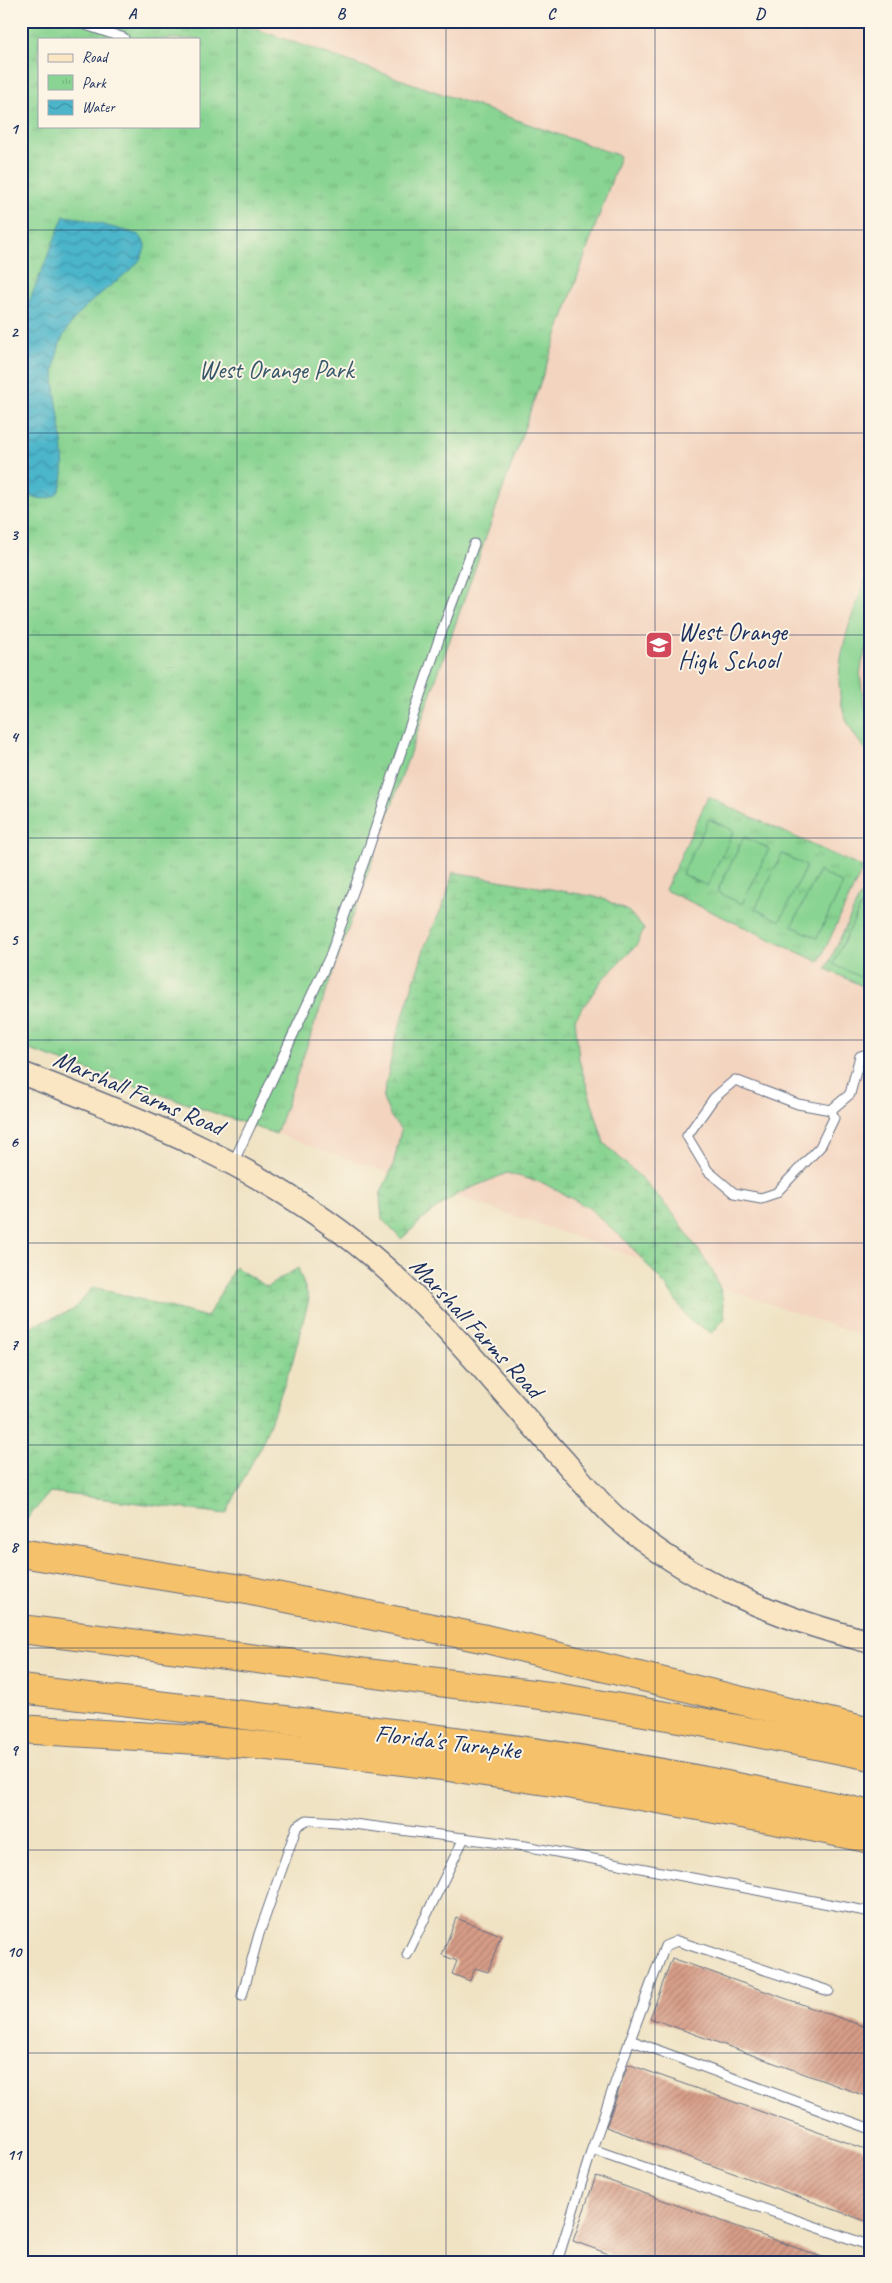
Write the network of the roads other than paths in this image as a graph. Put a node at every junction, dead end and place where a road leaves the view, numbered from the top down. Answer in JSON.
{"nodes":[{"id":1,"x":74,"y":21,"type":"edge"},
{"id":2,"x":124,"y":38,"type":"edge"},
{"id":3,"x":474,"y":544,"type":"dead end"},
{"id":4,"x":871,"y":1053,"type":"edge"},
{"id":5,"x":21,"y":1073,"type":"edge"},
{"id":6,"x":831,"y":1110,"type":"junction"},
{"id":7,"x":233,"y":1163,"type":"junction"},
{"id":8,"x":21,"y":1553,"type":"edge"},
{"id":9,"x":21,"y":1629,"type":"edge"},
{"id":10,"x":871,"y":1642,"type":"edge"},
{"id":11,"x":21,"y":1689,"type":"edge"},
{"id":12,"x":21,"y":1729,"type":"edge"},
{"id":13,"x":871,"y":1732,"type":"edge"},
{"id":14,"x":871,"y":1756,"type":"edge"},
{"id":15,"x":871,"y":1815,"type":"edge"},
{"id":16,"x":464,"y":1838,"type":"junction"},
{"id":17,"x":871,"y":1839,"type":"edge"},
{"id":18,"x":871,"y":1912,"type":"edge"},
{"id":19,"x":407,"y":1955,"type":"dead end"},
{"id":20,"x":829,"y":1991,"type":"dead end"},
{"id":21,"x":242,"y":1996,"type":"dead end"},
{"id":22,"x":630,"y":2040,"type":"junction"},
{"id":23,"x":871,"y":2129,"type":"edge"},
{"id":24,"x":592,"y":2149,"type":"junction"},
{"id":25,"x":871,"y":2246,"type":"edge"},
{"id":26,"x":556,"y":2262,"type":"edge"}],
"edges":[{"from":1,"to":2,"type":"lane"},
{"from":3,"to":7,"type":"lane"},
{"from":4,"to":6,"type":"lane"},
{"from":5,"to":7,"type":"street","name":"Marshall Farms Road"},
{"from":6,"to":6,"type":"lane"},
{"from":7,"to":10,"type":"street","name":"Marshall Farms Road"},
{"from":8,"to":13,"type":"highway"},
{"from":9,"to":14,"type":"highway"},
{"from":11,"to":15,"type":"highway","name":"Florida's Turnpike"},
{"from":12,"to":17,"type":"highway"},
{"from":16,"to":18,"type":"lane"},
{"from":16,"to":19,"type":"lane"},
{"from":16,"to":21,"type":"lane"},
{"from":20,"to":22,"type":"lane"},
{"from":22,"to":23,"type":"lane"},
{"from":22,"to":24,"type":"lane"},
{"from":24,"to":25,"type":"lane"},
{"from":24,"to":26,"type":"lane"}]}
